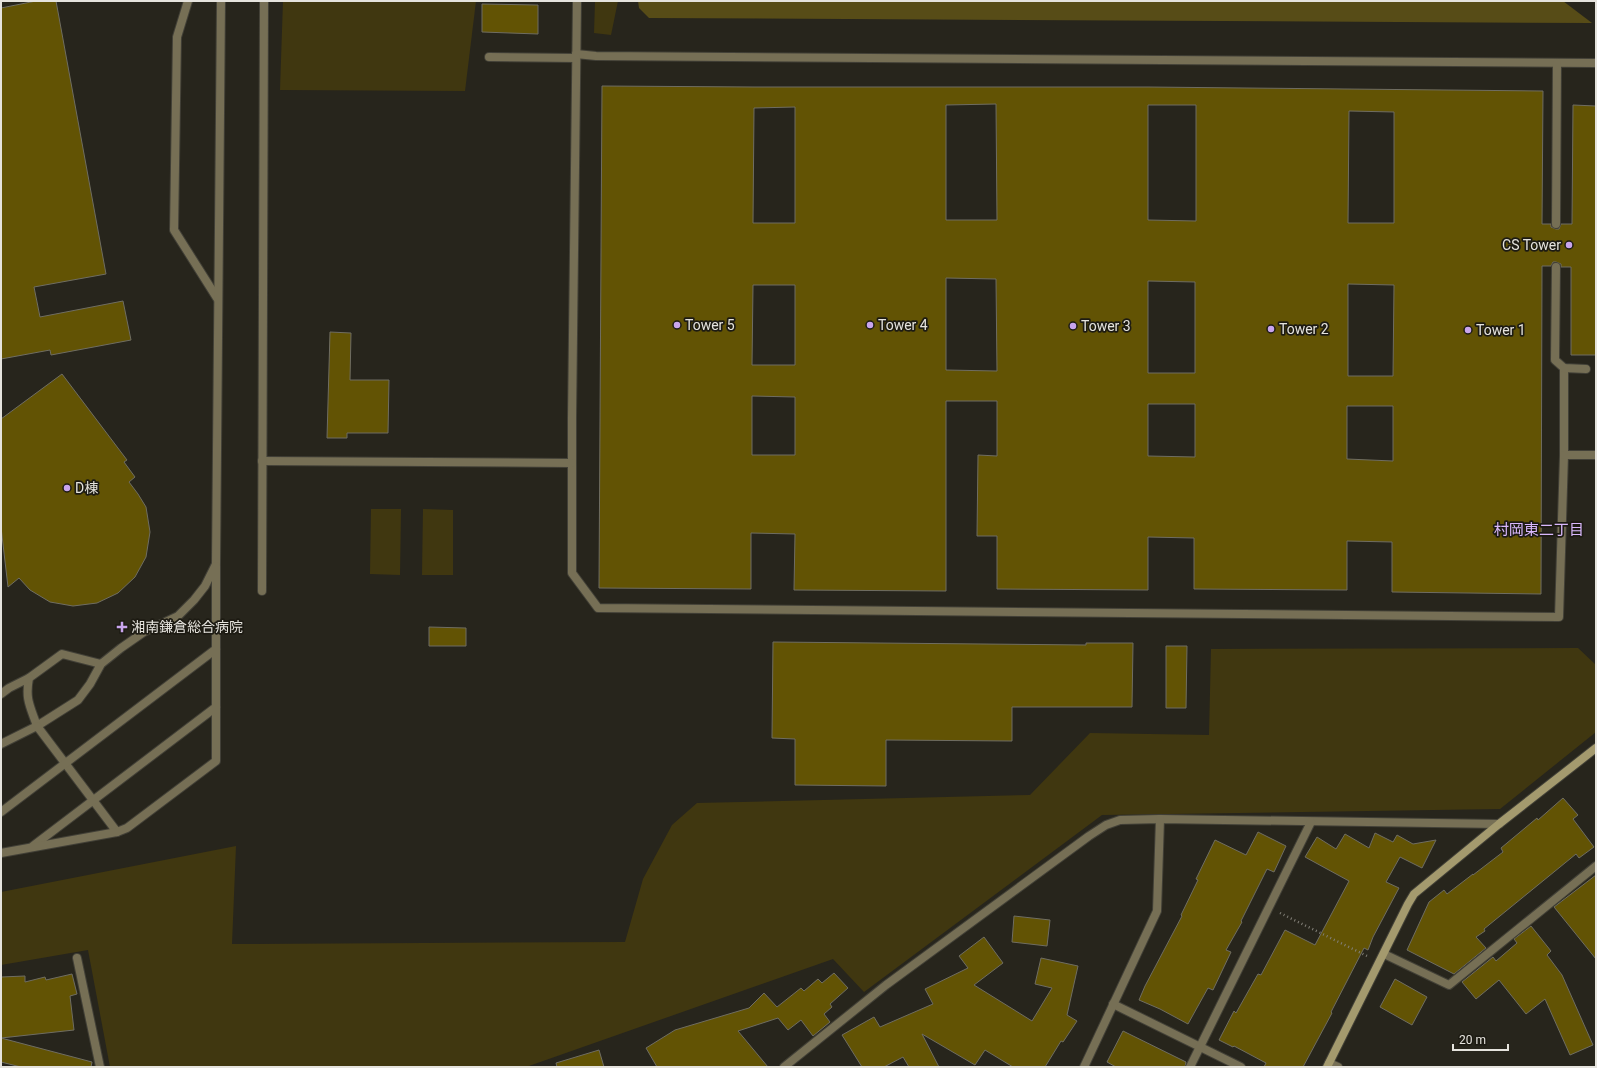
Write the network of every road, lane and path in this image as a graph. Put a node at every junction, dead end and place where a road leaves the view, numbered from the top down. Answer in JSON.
{"nodes":[{"id":1,"x":188,"y":1,"type":"edge"},
{"id":2,"x":220,"y":1,"type":"edge"},
{"id":3,"x":264,"y":1,"type":"edge"},
{"id":4,"x":576,"y":1,"type":"edge"},
{"id":5,"x":576,"y":56,"type":"junction"},
{"id":6,"x":489,"y":58,"type":"dead end"},
{"id":7,"x":1557,"y":63,"type":"junction"},
{"id":8,"x":1596,"y":63,"type":"edge"},
{"id":9,"x":1556,"y":224,"type":"dead end"},
{"id":10,"x":1556,"y":267,"type":"dead end"},
{"id":11,"x":218,"y":299,"type":"junction"},
{"id":12,"x":1564,"y":368,"type":"junction"},
{"id":13,"x":1586,"y":369,"type":"dead end"},
{"id":14,"x":1564,"y":455,"type":"junction"},
{"id":15,"x":1596,"y":455,"type":"edge"},
{"id":16,"x":262,"y":461,"type":"junction"},
{"id":17,"x":572,"y":463,"type":"junction"},
{"id":18,"x":216,"y":564,"type":"junction"},
{"id":19,"x":262,"y":591,"type":"dead end"},
{"id":20,"x":216,"y":649,"type":"junction"},
{"id":21,"x":101,"y":664,"type":"junction"},
{"id":22,"x":29,"y":678,"type":"junction"},
{"id":23,"x":1,"y":694,"type":"edge"},
{"id":24,"x":216,"y":707,"type":"junction"},
{"id":25,"x":37,"y":726,"type":"junction"},
{"id":26,"x":1,"y":744,"type":"edge"},
{"id":27,"x":1596,"y":748,"type":"edge"},
{"id":28,"x":65,"y":764,"type":"junction"},
{"id":29,"x":93,"y":800,"type":"junction"},
{"id":30,"x":1,"y":812,"type":"edge"},
{"id":31,"x":1160,"y":819,"type":"junction"},
{"id":32,"x":1311,"y":822,"type":"junction"},
{"id":33,"x":1499,"y":824,"type":"junction"},
{"id":34,"x":117,"y":832,"type":"junction"},
{"id":35,"x":31,"y":848,"type":"junction"},
{"id":36,"x":1,"y":853,"type":"edge"},
{"id":37,"x":1596,"y":866,"type":"edge"},
{"id":38,"x":1270,"y":908,"type":"junction"},
{"id":39,"x":1384,"y":954,"type":"junction"},
{"id":40,"x":78,"y":958,"type":"dead end"},
{"id":41,"x":1380,"y":963,"type":"junction"},
{"id":42,"x":1113,"y":1004,"type":"junction"},
{"id":43,"x":1200,"y":1047,"type":"junction"},
{"id":44,"x":1328,"y":1065,"type":"edge"},
{"id":45,"x":100,"y":1067,"type":"edge"},
{"id":46,"x":784,"y":1067,"type":"edge"},
{"id":47,"x":1084,"y":1067,"type":"edge"},
{"id":48,"x":1190,"y":1067,"type":"edge"},
{"id":49,"x":1241,"y":1067,"type":"edge"},
{"id":50,"x":1338,"y":1067,"type":"edge"}],
"edges":[{"from":1,"to":11,"type":"street"},
{"from":2,"to":11,"type":"street"},
{"from":3,"to":16,"type":"street"},
{"from":4,"to":5,"type":"street"},
{"from":5,"to":6,"type":"street"},
{"from":5,"to":7,"type":"street"},
{"from":5,"to":17,"type":"street"},
{"from":7,"to":8,"type":"street"},
{"from":7,"to":9,"type":"street"},
{"from":10,"to":12,"type":"street"},
{"from":11,"to":18,"type":"street"},
{"from":12,"to":13,"type":"street"},
{"from":12,"to":14,"type":"street"},
{"from":14,"to":15,"type":"street"},
{"from":14,"to":17,"type":"street"},
{"from":16,"to":17,"type":"street"},
{"from":16,"to":19,"type":"street"},
{"from":18,"to":20,"type":"street"},
{"from":18,"to":21,"type":"street"},
{"from":20,"to":24,"type":"street"},
{"from":20,"to":28,"type":"street"},
{"from":21,"to":22,"type":"street"},
{"from":21,"to":25,"type":"street"},
{"from":22,"to":23,"type":"street"},
{"from":22,"to":25,"type":"street"},
{"from":24,"to":29,"type":"street"},
{"from":24,"to":34,"type":"street"},
{"from":25,"to":26,"type":"street"},
{"from":25,"to":28,"type":"street"},
{"from":27,"to":33,"type":"street"},
{"from":28,"to":29,"type":"street"},
{"from":28,"to":30,"type":"street"},
{"from":29,"to":34,"type":"street"},
{"from":29,"to":35,"type":"street"},
{"from":31,"to":32,"type":"street"},
{"from":31,"to":42,"type":"street"},
{"from":31,"to":46,"type":"street"},
{"from":32,"to":33,"type":"street"},
{"from":32,"to":38,"type":"street"},
{"from":33,"to":39,"type":"street"},
{"from":34,"to":35,"type":"street"},
{"from":35,"to":36,"type":"street"},
{"from":37,"to":39,"type":"street"},
{"from":38,"to":41,"type":"path"},
{"from":38,"to":43,"type":"street"},
{"from":39,"to":41,"type":"street"},
{"from":40,"to":45,"type":"street"},
{"from":41,"to":44,"type":"street"},
{"from":42,"to":43,"type":"street"},
{"from":42,"to":47,"type":"street"},
{"from":43,"to":48,"type":"street"},
{"from":43,"to":49,"type":"street"},
{"from":44,"to":50,"type":"street"}]}
